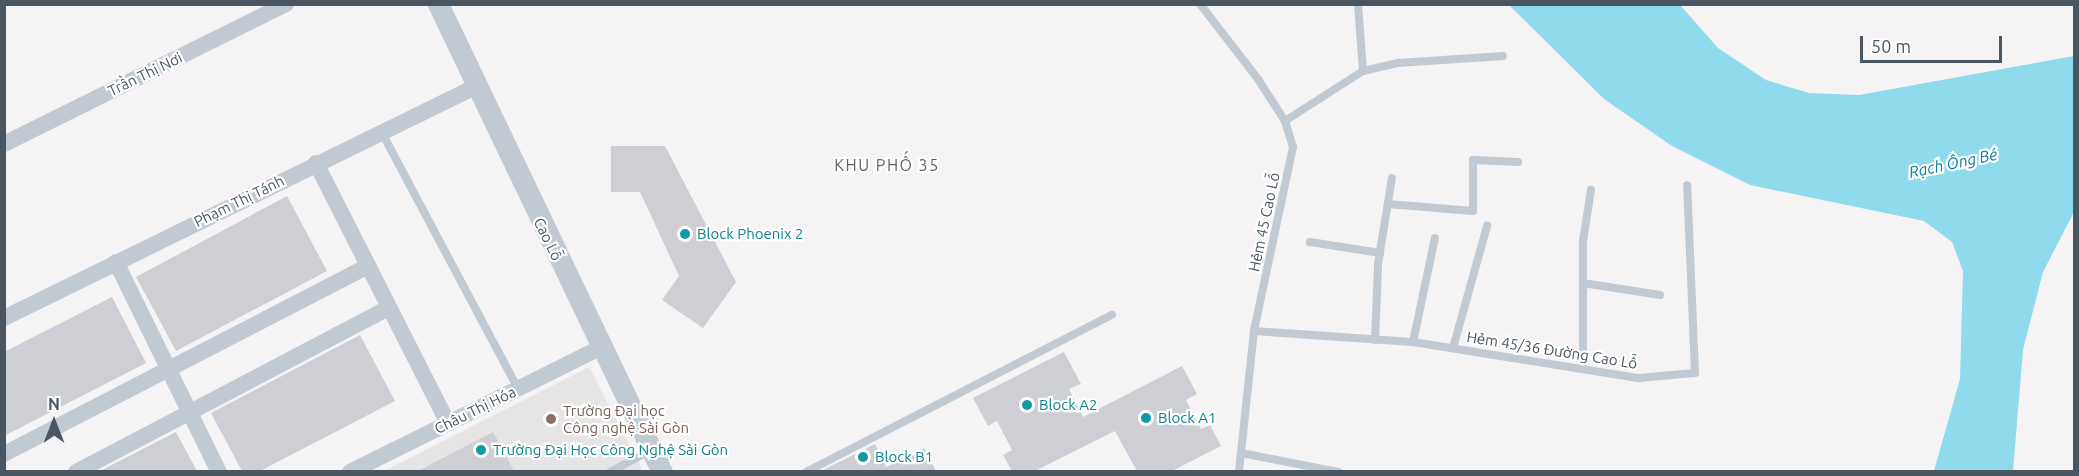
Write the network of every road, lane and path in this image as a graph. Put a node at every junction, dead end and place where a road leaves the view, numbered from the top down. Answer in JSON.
{"nodes":[{"id":1,"x":286,"y":4,"type":"edge"},
{"id":2,"x":1200,"y":4,"type":"edge"},
{"id":3,"x":1358,"y":4,"type":"edge"},
{"id":4,"x":439,"y":5,"type":"edge"},
{"id":5,"x":1503,"y":56,"type":"dead end"},
{"id":6,"x":1363,"y":71,"type":"junction"},
{"id":7,"x":475,"y":87,"type":"junction"},
{"id":8,"x":1285,"y":122,"type":"junction"},
{"id":9,"x":381,"y":131,"type":"junction"},
{"id":10,"x":4,"y":144,"type":"edge"},
{"id":11,"x":1518,"y":162,"type":"dead end"},
{"id":12,"x":316,"y":163,"type":"junction"},
{"id":13,"x":1392,"y":178,"type":"dead end"},
{"id":14,"x":1687,"y":185,"type":"dead end"},
{"id":15,"x":1591,"y":190,"type":"dead end"},
{"id":16,"x":1388,"y":204,"type":"junction"},
{"id":17,"x":1487,"y":226,"type":"dead end"},
{"id":18,"x":1435,"y":238,"type":"dead end"},
{"id":19,"x":1310,"y":242,"type":"dead end"},
{"id":20,"x":1380,"y":253,"type":"junction"},
{"id":21,"x":116,"y":262,"type":"junction"},
{"id":22,"x":368,"y":266,"type":"junction"},
{"id":23,"x":1583,"y":284,"type":"junction"},
{"id":24,"x":1660,"y":295,"type":"dead end"},
{"id":25,"x":389,"y":308,"type":"junction"},
{"id":26,"x":1112,"y":315,"type":"dead end"},
{"id":27,"x":4,"y":318,"type":"edge"},
{"id":28,"x":1254,"y":331,"type":"junction"},
{"id":29,"x":1375,"y":339,"type":"junction"},
{"id":30,"x":1413,"y":342,"type":"junction"},
{"id":31,"x":600,"y":348,"type":"junction"},
{"id":32,"x":1453,"y":348,"type":"junction"},
{"id":33,"x":168,"y":369,"type":"junction"},
{"id":34,"x":1584,"y":369,"type":"junction"},
{"id":35,"x":518,"y":389,"type":"junction"},
{"id":36,"x":190,"y":412,"type":"junction"},
{"id":37,"x":448,"y":423,"type":"junction"},
{"id":38,"x":651,"y":450,"type":"junction"},
{"id":39,"x":1241,"y":453,"type":"junction"},
{"id":40,"x":4,"y":454,"type":"edge"},
{"id":41,"x":75,"y":471,"type":"edge"},
{"id":42,"x":219,"y":471,"type":"edge"},
{"id":43,"x":350,"y":471,"type":"edge"},
{"id":44,"x":610,"y":471,"type":"edge"},
{"id":45,"x":662,"y":471,"type":"edge"},
{"id":46,"x":806,"y":471,"type":"edge"},
{"id":47,"x":1239,"y":471,"type":"edge"},
{"id":48,"x":1339,"y":471,"type":"edge"}],
"edges":[{"from":1,"to":10,"type":"street","name":"Trần Thị Nơi"},
{"from":2,"to":8,"type":"lane","name":"Hẻm 45 Cao Lỗ"},
{"from":3,"to":6,"type":"lane"},
{"from":4,"to":7,"type":"street","name":"Cao Lỗ"},
{"from":5,"to":6,"type":"lane"},
{"from":6,"to":8,"type":"lane"},
{"from":7,"to":9,"type":"street","name":"Phạm Thị Tánh"},
{"from":7,"to":31,"type":"street","name":"Cao Lỗ"},
{"from":8,"to":28,"type":"lane","name":"Hẻm 45 Cao Lỗ"},
{"from":9,"to":12,"type":"street","name":"Phạm Thị Tánh"},
{"from":9,"to":35,"type":"lane"},
{"from":11,"to":16,"type":"lane"},
{"from":12,"to":21,"type":"street","name":"Phạm Thị Tánh"},
{"from":12,"to":22,"type":"street"},
{"from":13,"to":16,"type":"lane"},
{"from":14,"to":34,"type":"lane","name":"Hẻm 45/36 Đường Cao Lỗ"},
{"from":15,"to":23,"type":"lane"},
{"from":16,"to":20,"type":"lane"},
{"from":17,"to":32,"type":"lane"},
{"from":18,"to":30,"type":"lane"},
{"from":19,"to":20,"type":"lane"},
{"from":20,"to":29,"type":"lane"},
{"from":21,"to":27,"type":"street","name":"Phạm Thị Tánh"},
{"from":21,"to":33,"type":"street"},
{"from":22,"to":25,"type":"street"},
{"from":22,"to":33,"type":"street"},
{"from":23,"to":24,"type":"lane"},
{"from":23,"to":34,"type":"lane"},
{"from":25,"to":36,"type":"street"},
{"from":25,"to":37,"type":"street"},
{"from":26,"to":46,"type":"lane"},
{"from":28,"to":29,"type":"lane","name":"Hẻm 45/36 Đường Cao Lỗ"},
{"from":28,"to":39,"type":"lane","name":"Hẻm 45 Cao Lỗ"},
{"from":29,"to":30,"type":"lane","name":"Hẻm 45/36 Đường Cao Lỗ"},
{"from":30,"to":32,"type":"lane","name":"Hẻm 45/36 Đường Cao Lỗ"},
{"from":31,"to":35,"type":"street","name":"Châu Thị Hóa"},
{"from":31,"to":38,"type":"street","name":"Cao Lỗ"},
{"from":32,"to":34,"type":"lane","name":"Hẻm 45/36 Đường Cao Lỗ"},
{"from":33,"to":36,"type":"street"},
{"from":33,"to":40,"type":"street"},
{"from":35,"to":37,"type":"street","name":"Châu Thị Hóa"},
{"from":36,"to":41,"type":"street"},
{"from":36,"to":42,"type":"street"},
{"from":37,"to":43,"type":"street","name":"Châu Thị Hóa"},
{"from":38,"to":44,"type":"lane"},
{"from":38,"to":45,"type":"street","name":"Cao Lỗ"},
{"from":39,"to":47,"type":"lane","name":"Hẻm 45 Cao Lỗ"},
{"from":39,"to":48,"type":"lane"}]}
